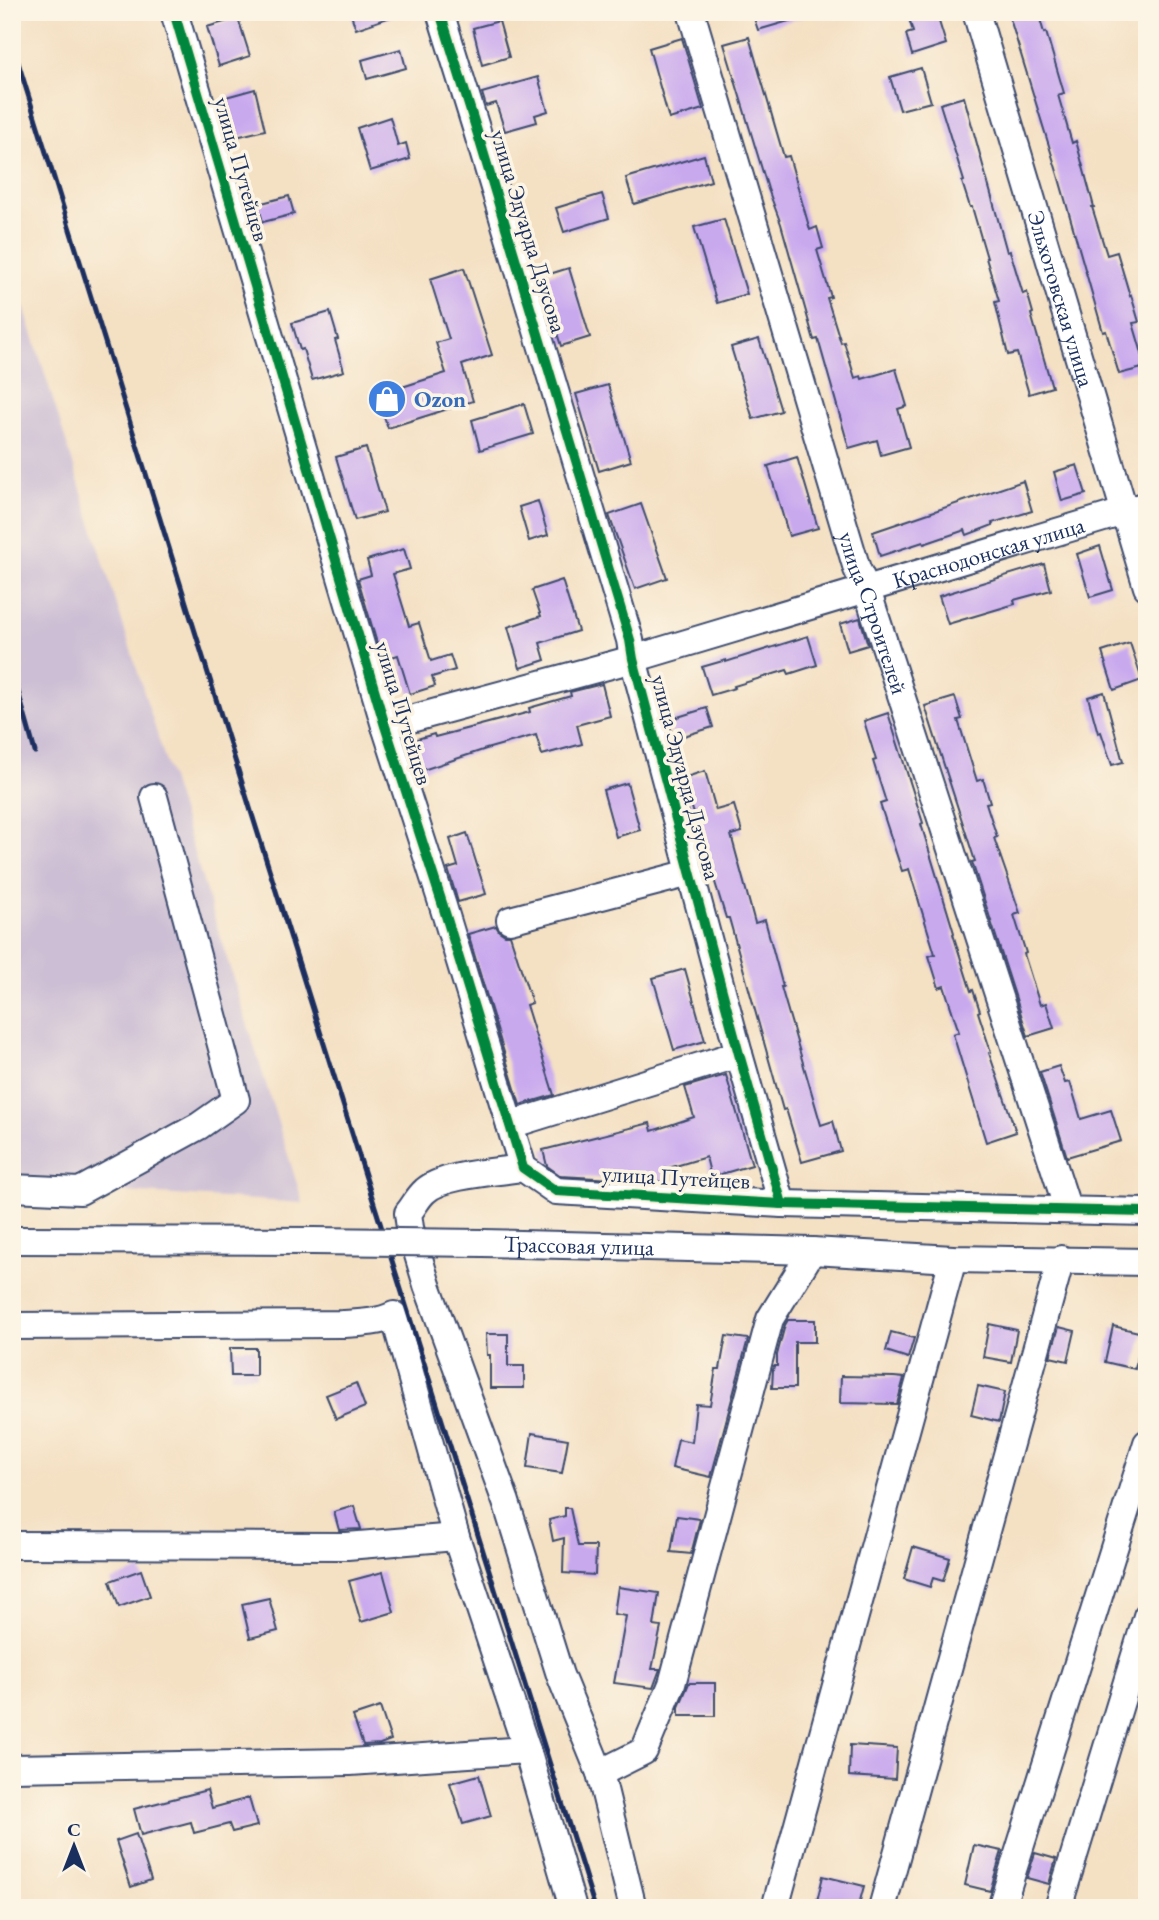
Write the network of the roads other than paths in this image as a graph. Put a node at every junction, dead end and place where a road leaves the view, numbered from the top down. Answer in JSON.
{"nodes":[{"id":1,"x":174,"y":12,"type":"edge"},
{"id":2,"x":440,"y":12,"type":"edge"},
{"id":3,"x":691,"y":12,"type":"edge"},
{"id":4,"x":975,"y":12,"type":"edge"},
{"id":5,"x":1135,"y":509,"type":"edge"},
{"id":6,"x":1147,"y":587,"type":"edge"},
{"id":7,"x":867,"y":590,"type":"junction"},
{"id":8,"x":633,"y":659,"type":"junction"},
{"id":9,"x":385,"y":726,"type":"junction"},
{"id":10,"x":154,"y":797,"type":"dead end"},
{"id":11,"x":690,"y":873,"type":"junction"},
{"id":12,"x":510,"y":920,"type":"dead end"},
{"id":13,"x":739,"y":1054,"type":"junction"},
{"id":14,"x":510,"y":1125,"type":"junction"},
{"id":15,"x":523,"y":1168,"type":"junction"},
{"id":16,"x":12,"y":1188,"type":"edge"},
{"id":17,"x":782,"y":1204,"type":"junction"},
{"id":18,"x":1068,"y":1210,"type":"junction"},
{"id":19,"x":1147,"y":1212,"type":"edge"},
{"id":20,"x":12,"y":1240,"type":"edge"},
{"id":21,"x":812,"y":1251,"type":"junction"},
{"id":22,"x":953,"y":1259,"type":"junction"},
{"id":23,"x":1061,"y":1259,"type":"junction"},
{"id":24,"x":1147,"y":1262,"type":"edge"},
{"id":25,"x":12,"y":1326,"type":"edge"},
{"id":26,"x":1147,"y":1443,"type":"edge"},
{"id":27,"x":456,"y":1537,"type":"junction"},
{"id":28,"x":12,"y":1545,"type":"edge"},
{"id":29,"x":1147,"y":1616,"type":"edge"},
{"id":30,"x":527,"y":1750,"type":"junction"},
{"id":31,"x":12,"y":1768,"type":"edge"},
{"id":32,"x":600,"y":1773,"type":"junction"},
{"id":33,"x":573,"y":1908,"type":"edge"},
{"id":34,"x":633,"y":1908,"type":"edge"},
{"id":35,"x":775,"y":1908,"type":"edge"},
{"id":36,"x":882,"y":1908,"type":"edge"},
{"id":37,"x":1002,"y":1908,"type":"edge"},
{"id":38,"x":1058,"y":1908,"type":"edge"}],
"edges":[{"from":1,"to":9,"type":"street","name":"улица Путейцев"},
{"from":2,"to":8,"type":"street","name":"улица Эдуарда Дзусова"},
{"from":3,"to":7,"type":"street","name":"улица Строителей"},
{"from":4,"to":5,"type":"street","name":"Эльхотовская улица"},
{"from":5,"to":6,"type":"street","name":"Эльхотовская улица"},
{"from":5,"to":7,"type":"street","name":"Краснодонская улица"},
{"from":7,"to":8,"type":"street","name":"Краснодонская улица"},
{"from":7,"to":18,"type":"street","name":"улица Строителей"},
{"from":8,"to":9,"type":"street","name":"Краснодонская улица"},
{"from":8,"to":11,"type":"street","name":"улица Эдуарда Дзусова"},
{"from":9,"to":14,"type":"street","name":"улица Путейцев"},
{"from":10,"to":16,"type":"street"},
{"from":11,"to":12,"type":"street"},
{"from":11,"to":13,"type":"street","name":"улица Эдуарда Дзусова"},
{"from":13,"to":14,"type":"street"},
{"from":13,"to":17,"type":"street","name":"улица Эдуарда Дзусова"},
{"from":14,"to":15,"type":"street","name":"улица Путейцев"},
{"from":15,"to":17,"type":"street","name":"улица Путейцев"},
{"from":15,"to":32,"type":"street"},
{"from":17,"to":18,"type":"street"},
{"from":18,"to":19,"type":"street"},
{"from":20,"to":21,"type":"street","name":"Трассовая улица","bridge":true},
{"from":21,"to":22,"type":"street","name":"Трассовая улица"},
{"from":21,"to":32,"type":"street"},
{"from":22,"to":23,"type":"street","name":"Трассовая улица"},
{"from":22,"to":35,"type":"street"},
{"from":23,"to":24,"type":"street","name":"Трассовая улица"},
{"from":23,"to":36,"type":"street"},
{"from":25,"to":27,"type":"street"},
{"from":26,"to":37,"type":"street"},
{"from":27,"to":28,"type":"street"},
{"from":27,"to":30,"type":"street"},
{"from":29,"to":38,"type":"street"},
{"from":30,"to":31,"type":"street"},
{"from":30,"to":33,"type":"street"},
{"from":32,"to":34,"type":"street"}]}
